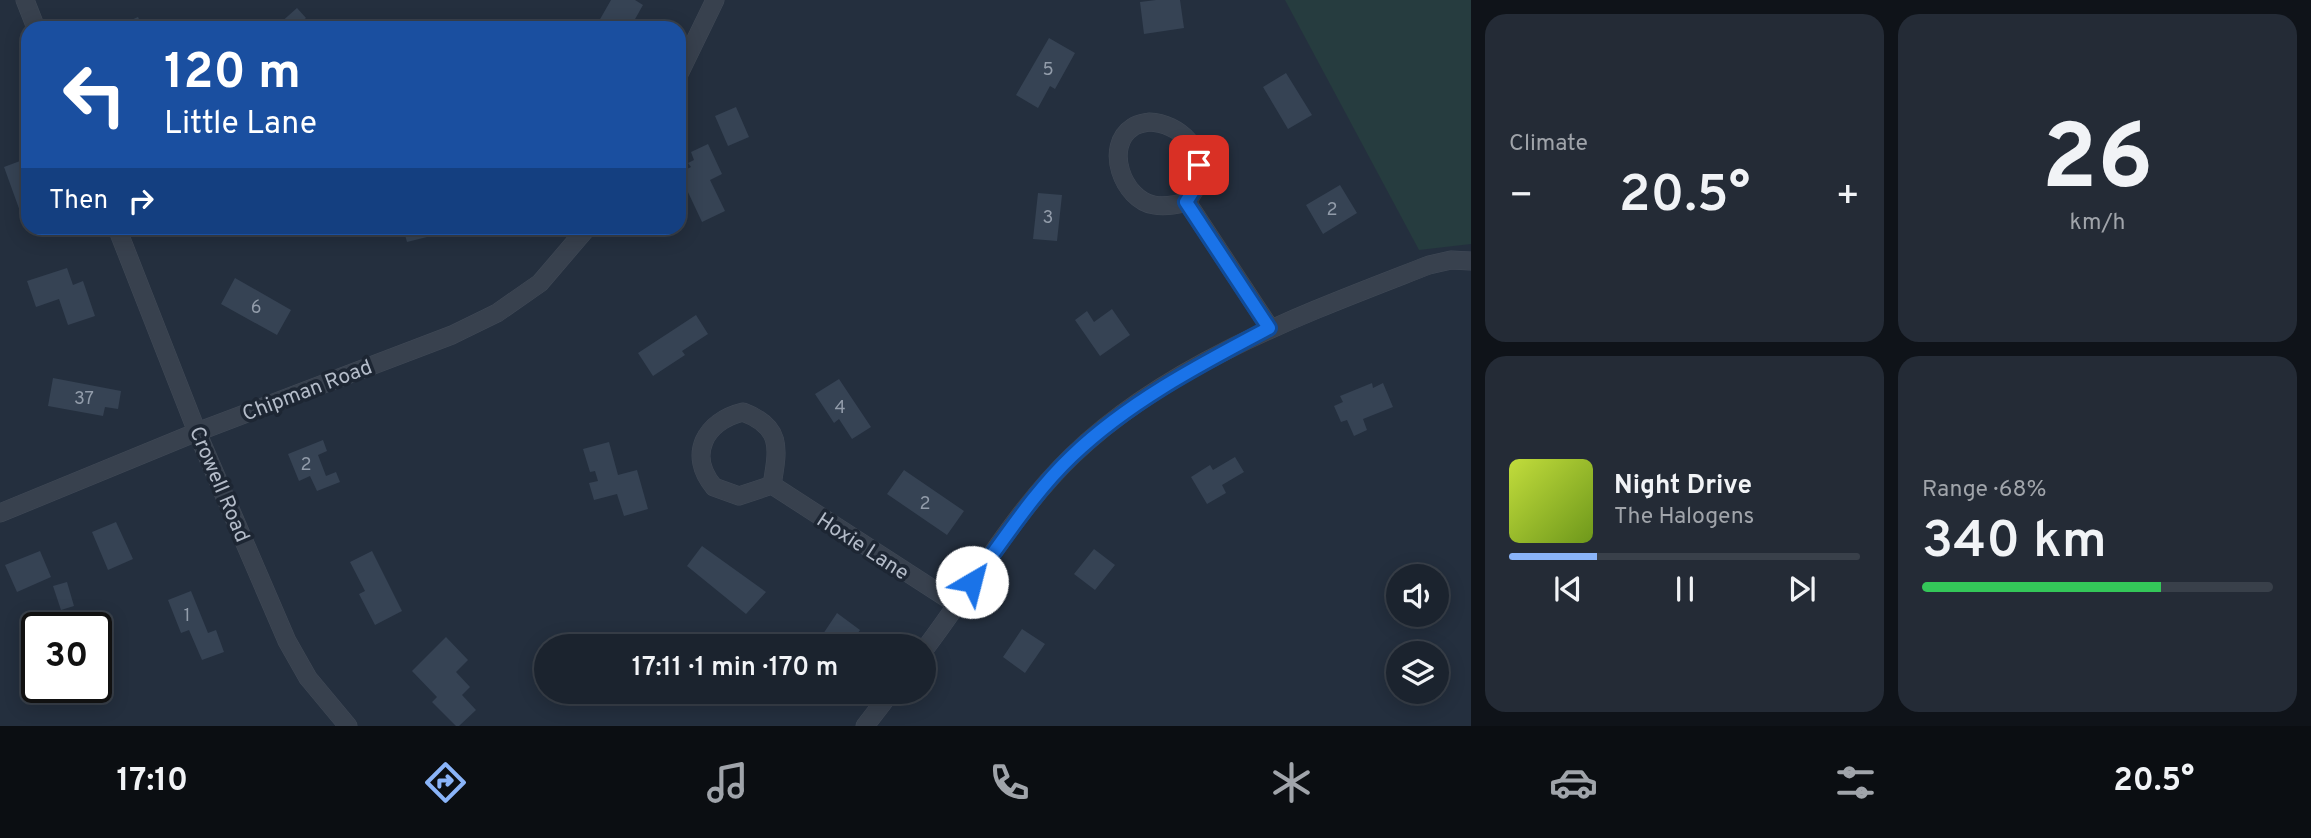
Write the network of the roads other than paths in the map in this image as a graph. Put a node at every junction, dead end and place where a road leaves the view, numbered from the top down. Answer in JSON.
{"nodes":[{"id":1,"x":25,"y":0,"type":"edge"},
{"id":2,"x":715,"y":0,"type":"edge"},
{"id":3,"x":33,"y":21,"type":"edge"},
{"id":4,"x":686,"y":60,"type":"edge"},
{"id":5,"x":1186,"y":202,"type":"junction"},
{"id":6,"x":120,"y":235,"type":"edge"},
{"id":7,"x":581,"y":235,"type":"edge"},
{"id":8,"x":1471,"y":261,"type":"edge"},
{"id":9,"x":1269,"y":328,"type":"junction"},
{"id":10,"x":197,"y":432,"type":"junction"},
{"id":11,"x":772,"y":485,"type":"junction"},
{"id":12,"x":0,"y":513,"type":"edge"},
{"id":13,"x":956,"y":604,"type":"junction"},
{"id":14,"x":935,"y":634,"type":"edge"},
{"id":15,"x":882,"y":704,"type":"edge"},
{"id":16,"x":348,"y":726,"type":"edge"},
{"id":17,"x":865,"y":726,"type":"edge"}],
"edges":[{"from":1,"to":3,"type":"street"},
{"from":2,"to":4,"type":"street"},
{"from":5,"to":5,"type":"street"},
{"from":5,"to":9,"type":"street"},
{"from":6,"to":10,"type":"street","name":"Crowell Road"},
{"from":7,"to":10,"type":"street","name":"Chipman Road"},
{"from":8,"to":9,"type":"street"},
{"from":9,"to":13,"type":"street"},
{"from":10,"to":12,"type":"street","name":"Chipman Road"},
{"from":10,"to":16,"type":"street","name":"Crowell Road"},
{"from":11,"to":11,"type":"street"},
{"from":11,"to":13,"type":"street","name":"Hoxie Lane"},
{"from":13,"to":14,"type":"street"},
{"from":15,"to":17,"type":"street"}]}
